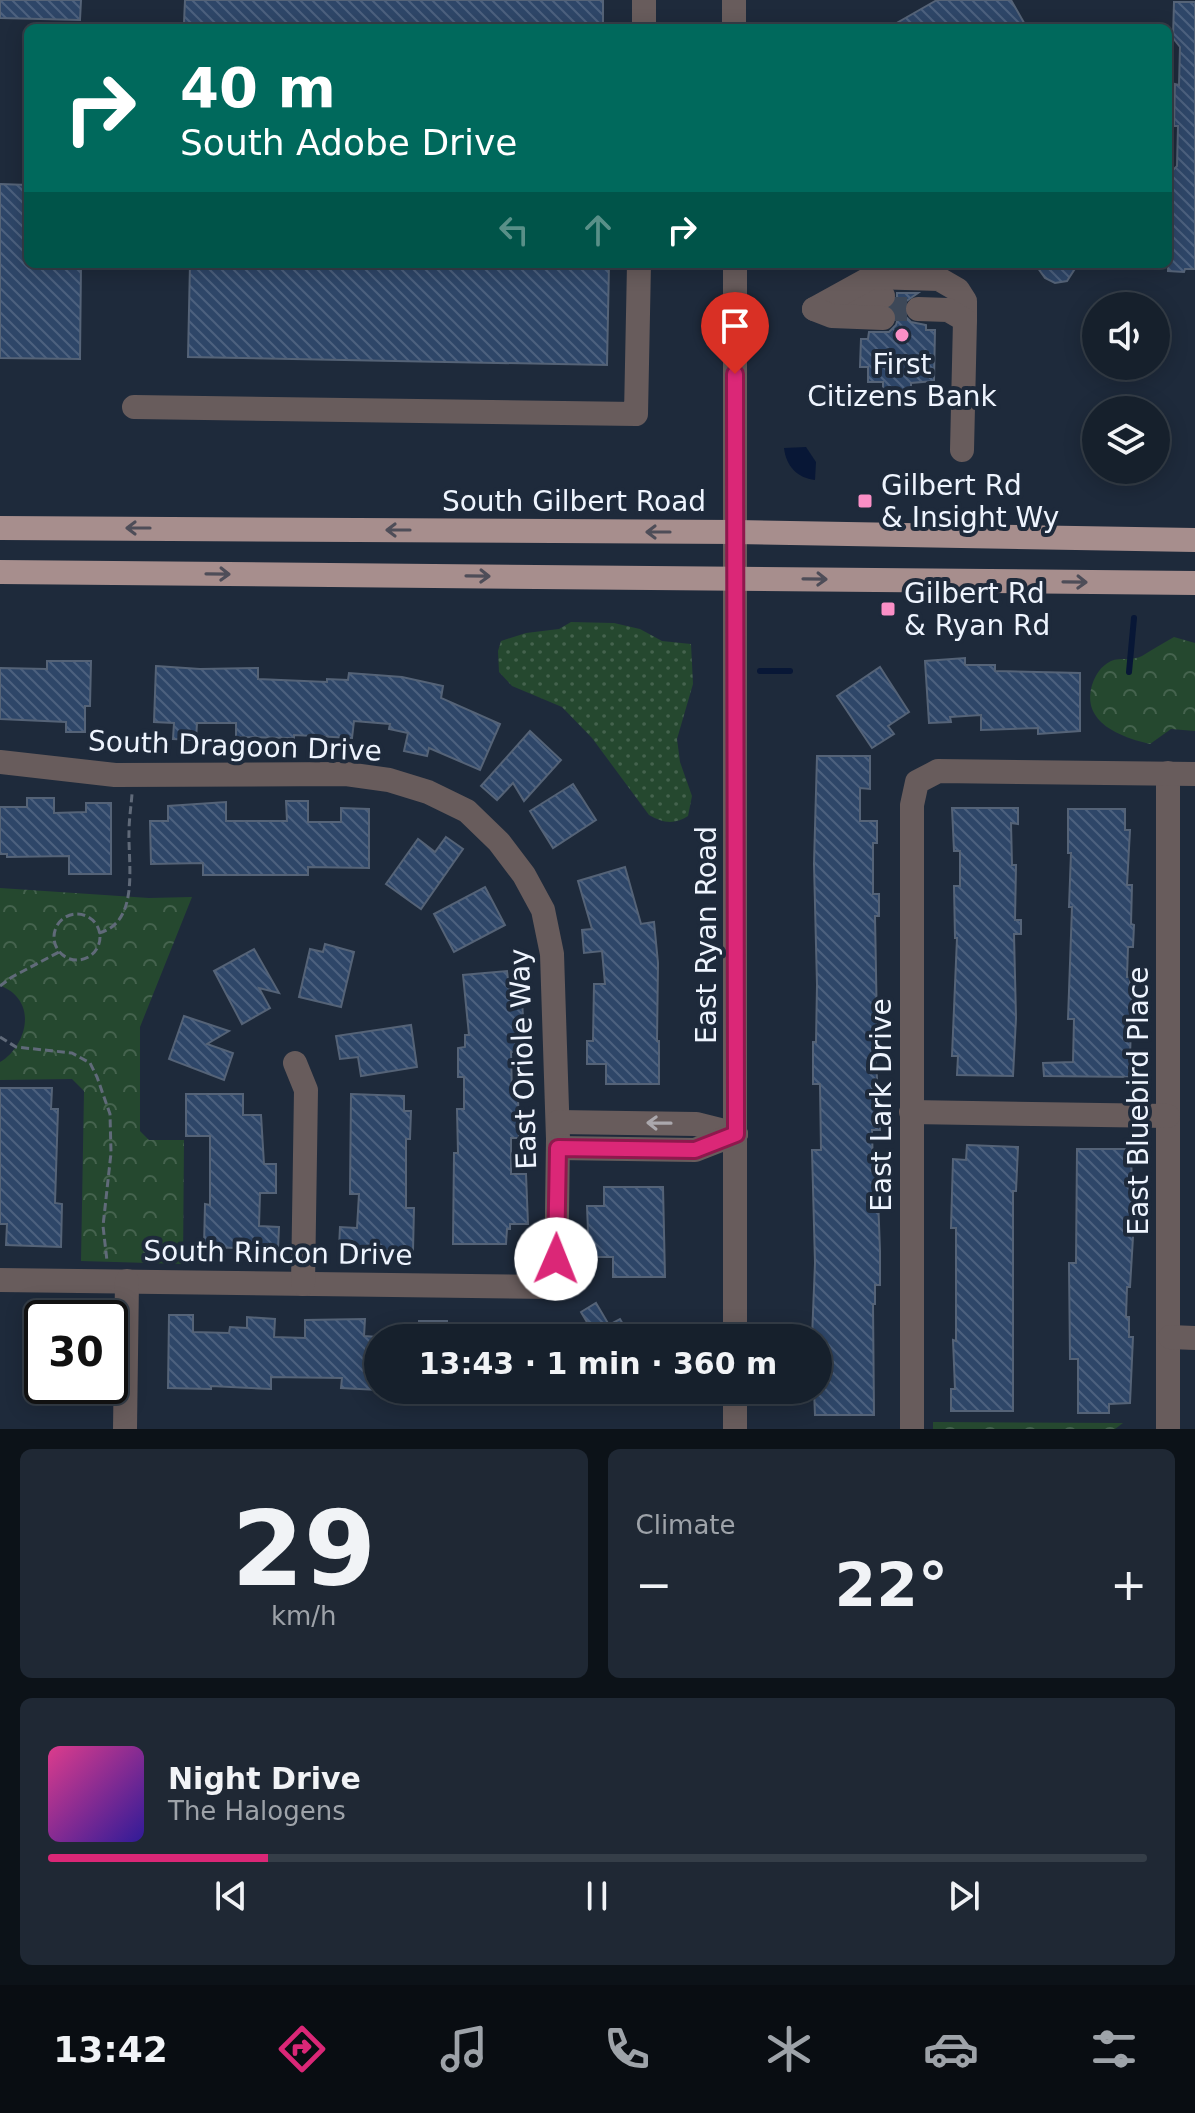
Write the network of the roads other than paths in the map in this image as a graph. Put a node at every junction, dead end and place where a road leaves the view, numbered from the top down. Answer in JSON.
{"nodes":[{"id":1,"x":644,"y":0,"type":"edge"},
{"id":2,"x":734,"y":0,"type":"edge"},
{"id":3,"x":644,"y":24,"type":"edge"},
{"id":4,"x":734,"y":24,"type":"edge"},
{"id":5,"x":639,"y":268,"type":"edge"},
{"id":6,"x":735,"y":268,"type":"edge"},
{"id":7,"x":883,"y":308,"type":"tunnel mouth"},
{"id":8,"x":918,"y":308,"type":"tunnel mouth"},
{"id":9,"x":965,"y":320,"type":"junction"},
{"id":10,"x":134,"y":407,"type":"dead end"},
{"id":11,"x":962,"y":450,"type":"dead end"},
{"id":12,"x":0,"y":528,"type":"edge"},
{"id":13,"x":736,"y":532,"type":"junction"},
{"id":14,"x":1195,"y":540,"type":"edge"},
{"id":15,"x":0,"y":572,"type":"edge"},
{"id":16,"x":737,"y":578,"type":"junction"},
{"id":17,"x":1195,"y":583,"type":"edge"},
{"id":18,"x":0,"y":762,"type":"edge"},
{"id":19,"x":1168,"y":773,"type":"junction"},
{"id":20,"x":1195,"y":774,"type":"edge"},
{"id":21,"x":499,"y":842,"type":"joint"},
{"id":22,"x":295,"y":1063,"type":"dead end"},
{"id":23,"x":911,"y":1112,"type":"junction"},
{"id":24,"x":1168,"y":1116,"type":"junction"},
{"id":25,"x":558,"y":1122,"type":"junction"},
{"id":26,"x":736,"y":1134,"type":"junction"},
{"id":27,"x":558,"y":1148,"type":"junction"},
{"id":28,"x":0,"y":1280,"type":"edge"},
{"id":29,"x":116,"y":1281,"type":"junction"},
{"id":30,"x":303,"y":1284,"type":"junction"},
{"id":31,"x":556,"y":1287,"type":"joint"},
{"id":32,"x":735,"y":1324,"type":"edge"},
{"id":33,"x":1170,"y":1337,"type":"junction"},
{"id":34,"x":1195,"y":1338,"type":"edge"},
{"id":35,"x":735,"y":1404,"type":"edge"},
{"id":36,"x":125,"y":1429,"type":"edge"},
{"id":37,"x":735,"y":1429,"type":"edge"},
{"id":38,"x":912,"y":1429,"type":"edge"},
{"id":39,"x":1168,"y":1429,"type":"edge"}],
"edges":[{"from":1,"to":3,"type":"street"},
{"from":2,"to":4,"type":"street"},
{"from":5,"to":10,"type":"street"},
{"from":6,"to":13,"type":"street","name":"East Ryan Road"},
{"from":7,"to":9,"type":"street"},
{"from":8,"to":9,"type":"street"},
{"from":9,"to":11,"type":"street"},
{"from":13,"to":12,"type":"main road","name":"South Gilbert Road","one_way":true},
{"from":13,"to":14,"type":"main road","name":"South Gilbert Road"},
{"from":13,"to":16,"type":"street","name":"East Ryan Road"},
{"from":15,"to":16,"type":"main road","one_way":true},
{"from":16,"to":17,"type":"main road","one_way":true},
{"from":16,"to":26,"type":"street","name":"East Ryan Road"},
{"from":18,"to":21,"type":"street","name":"South Dragoon Drive"},
{"from":19,"to":20,"type":"street"},
{"from":19,"to":23,"type":"street","name":"East Lark Drive"},
{"from":19,"to":24,"type":"street","name":"East Bluebird Place"},
{"from":21,"to":25,"type":"street","name":"East Oriole Way"},
{"from":22,"to":30,"type":"street"},
{"from":23,"to":24,"type":"street"},
{"from":23,"to":38,"type":"street","name":"East Lark Drive"},
{"from":24,"to":33,"type":"street","name":"East Bluebird Place"},
{"from":26,"to":25,"type":"street","one_way":true},
{"from":25,"to":27,"type":"street","name":"East Oriole Way"},
{"from":26,"to":27,"type":"street"},
{"from":26,"to":32,"type":"street","name":"East Ryan Road"},
{"from":27,"to":31,"type":"street","name":"East Oriole Way"},
{"from":28,"to":29,"type":"street","name":"South Rincon Drive"},
{"from":29,"to":30,"type":"street","name":"South Rincon Drive"},
{"from":29,"to":36,"type":"street"},
{"from":30,"to":31,"type":"street","name":"South Rincon Drive"},
{"from":33,"to":34,"type":"street"},
{"from":33,"to":39,"type":"street","name":"East Bluebird Place"},
{"from":35,"to":37,"type":"street"}]}
